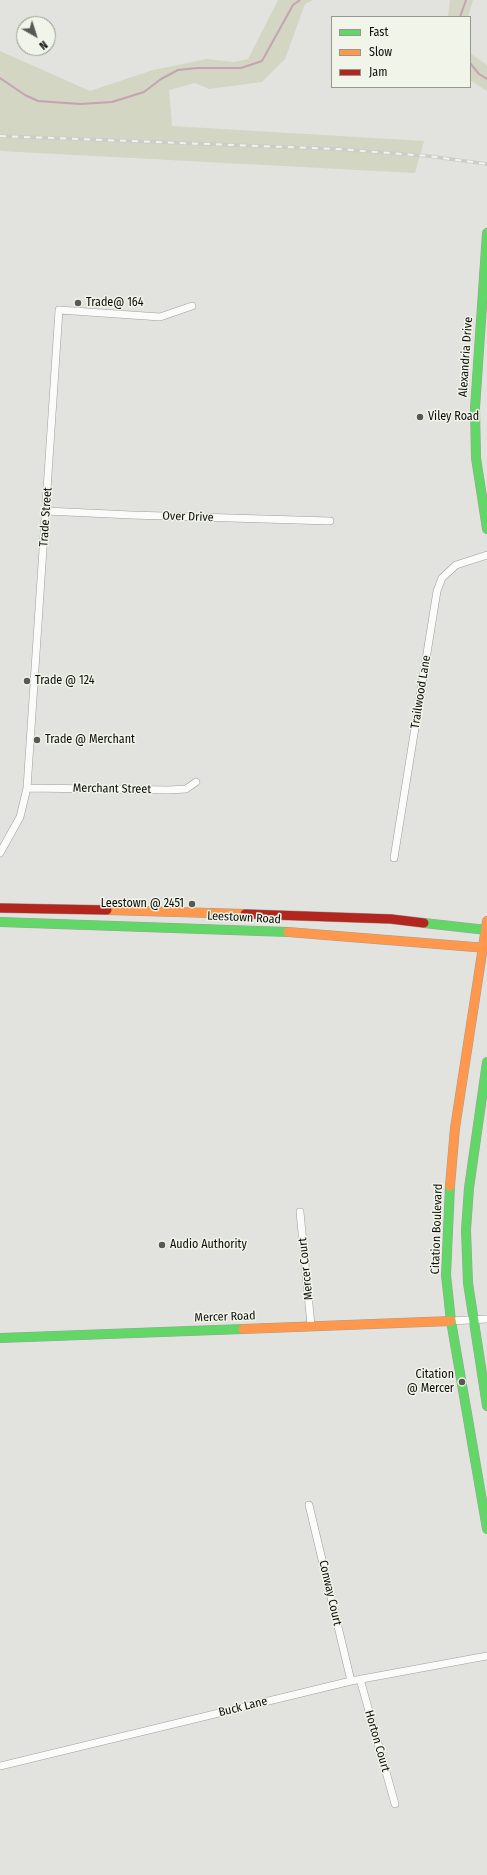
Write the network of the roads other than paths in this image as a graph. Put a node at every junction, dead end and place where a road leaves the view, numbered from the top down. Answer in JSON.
{"nodes":[{"id":1,"x":487,"y":233,"type":"edge"},
{"id":2,"x":192,"y":306,"type":"dead end"},
{"id":3,"x":46,"y":511,"type":"junction"},
{"id":4,"x":330,"y":521,"type":"dead end"},
{"id":5,"x":487,"y":529,"type":"edge"},
{"id":6,"x":487,"y":555,"type":"edge"},
{"id":7,"x":196,"y":782,"type":"dead end"},
{"id":8,"x":27,"y":788,"type":"junction"},
{"id":9,"x":0,"y":853,"type":"edge"},
{"id":10,"x":394,"y":858,"type":"dead end"},
{"id":11,"x":0,"y":908,"type":"edge"},
{"id":12,"x":0,"y":922,"type":"edge"},
{"id":13,"x":487,"y":927,"type":"edge"},
{"id":14,"x":484,"y":947,"type":"edge"},
{"id":15,"x":487,"y":1062,"type":"edge"},
{"id":16,"x":300,"y":1212,"type":"dead end"},
{"id":17,"x":487,"y":1319,"type":"edge"},
{"id":18,"x":473,"y":1320,"type":"junction"},
{"id":19,"x":451,"y":1321,"type":"junction"},
{"id":20,"x":311,"y":1325,"type":"junction"},
{"id":21,"x":0,"y":1338,"type":"edge"},
{"id":22,"x":487,"y":1406,"type":"edge"},
{"id":23,"x":309,"y":1505,"type":"dead end"},
{"id":24,"x":487,"y":1529,"type":"edge"},
{"id":25,"x":487,"y":1656,"type":"edge"},
{"id":26,"x":360,"y":1679,"type":"junction"},
{"id":27,"x":351,"y":1681,"type":"junction"},
{"id":28,"x":0,"y":1766,"type":"edge"},
{"id":29,"x":395,"y":1804,"type":"dead end"}],
"edges":[{"from":1,"to":5,"type":"main road","name":"Alexandria Drive"},
{"from":2,"to":3,"type":"street","name":"Trade Street"},
{"from":3,"to":4,"type":"street","name":"Over Drive"},
{"from":3,"to":8,"type":"street","name":"Trade Street"},
{"from":6,"to":10,"type":"street","name":"Trailwood Lane"},
{"from":7,"to":8,"type":"street","name":"Merchant Street"},
{"from":8,"to":9,"type":"street","name":"Trade Street"},
{"from":11,"to":13,"type":"main road","name":"Leestown Road"},
{"from":12,"to":14,"type":"main road","name":"Leestown Road"},
{"from":13,"to":14,"type":"main road","name":"Citation Boulevard"},
{"from":14,"to":19,"type":"main road","name":"Citation Boulevard"},
{"from":15,"to":18,"type":"main road"},
{"from":16,"to":20,"type":"street","name":"Mercer Court"},
{"from":17,"to":18,"type":"street"},
{"from":18,"to":19,"type":"street"},
{"from":18,"to":22,"type":"main road"},
{"from":19,"to":20,"type":"main road","name":"Mercer Road"},
{"from":19,"to":24,"type":"main road","name":"Citation Boulevard"},
{"from":20,"to":21,"type":"main road","name":"Mercer Road"},
{"from":23,"to":27,"type":"street","name":"Conway Court"},
{"from":25,"to":26,"type":"street","name":"Buck Lane"},
{"from":26,"to":27,"type":"street","name":"Buck Lane"},
{"from":26,"to":29,"type":"street","name":"Horton Court"},
{"from":27,"to":28,"type":"street","name":"Buck Lane"}]}
